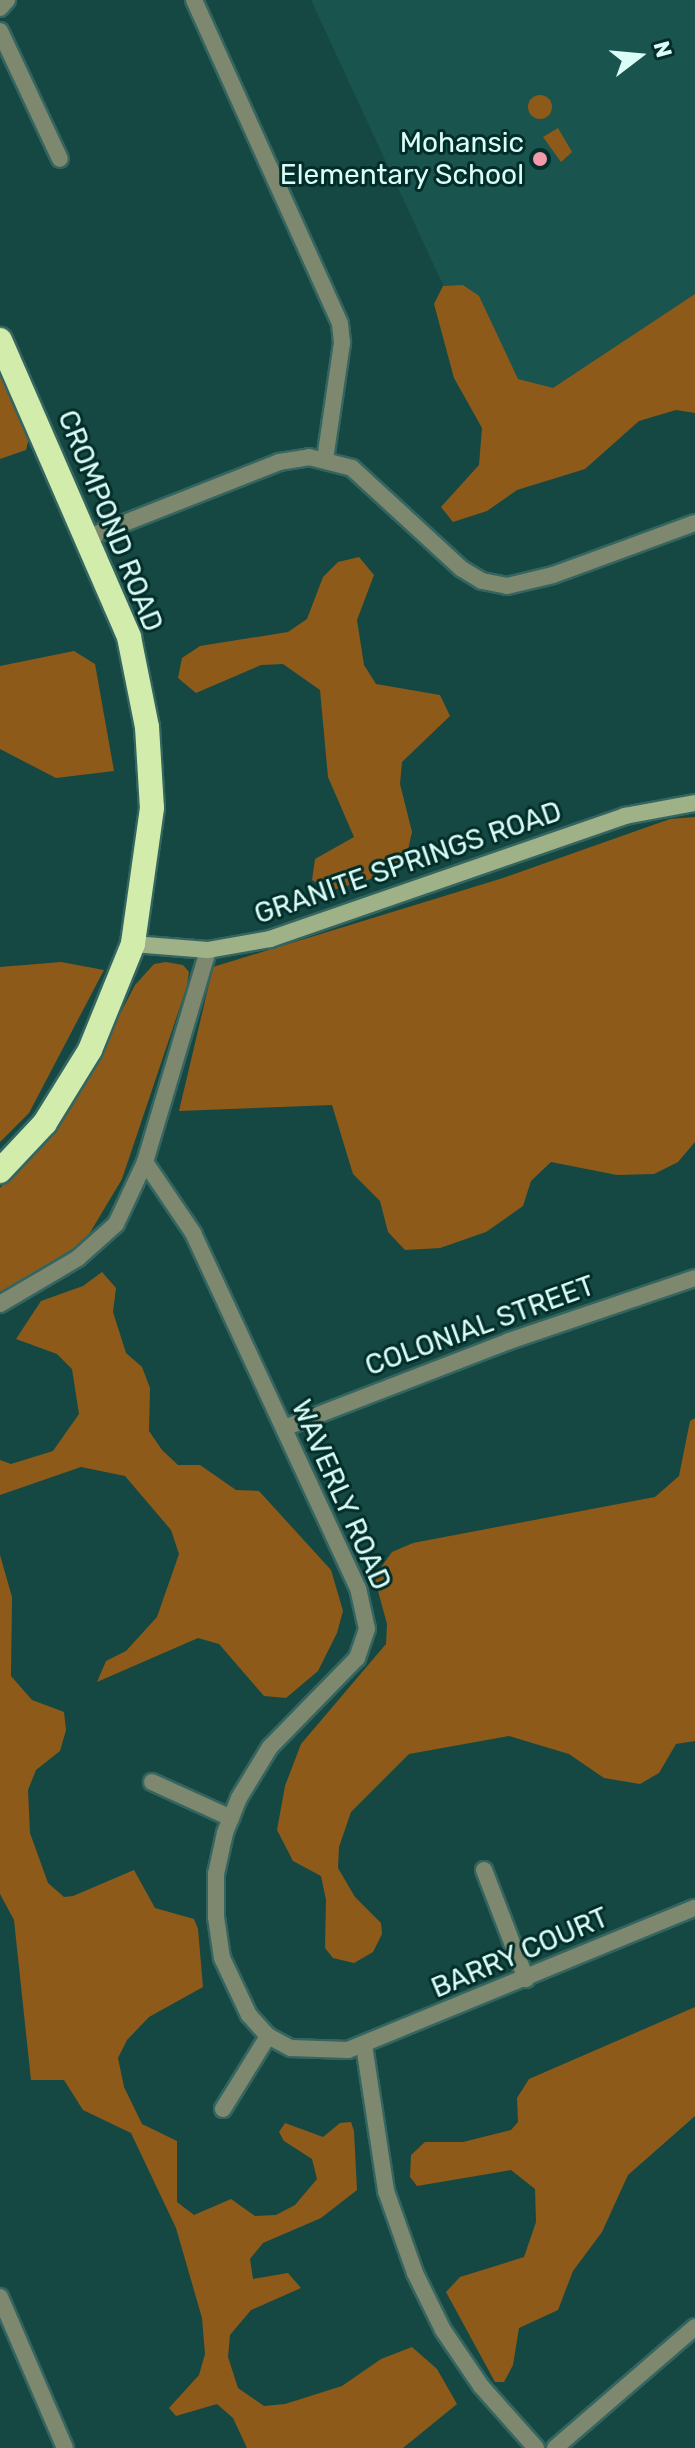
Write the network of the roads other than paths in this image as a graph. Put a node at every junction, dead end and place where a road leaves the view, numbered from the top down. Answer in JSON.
{"nodes":[{"id":1,"x":7,"y":0,"type":"edge"},
{"id":2,"x":194,"y":0,"type":"edge"},
{"id":3,"x":0,"y":8,"type":"edge"},
{"id":4,"x":0,"y":31,"type":"edge"},
{"id":5,"x":60,"y":159,"type":"dead end"},
{"id":6,"x":0,"y":340,"type":"edge"},
{"id":7,"x":325,"y":459,"type":"junction"},
{"id":8,"x":695,"y":523,"type":"edge"},
{"id":9,"x":89,"y":537,"type":"junction"},
{"id":10,"x":695,"y":803,"type":"edge"},
{"id":11,"x":133,"y":944,"type":"junction"},
{"id":12,"x":208,"y":950,"type":"junction"},
{"id":13,"x":145,"y":1162,"type":"junction"},
{"id":14,"x":0,"y":1171,"type":"edge"},
{"id":15,"x":695,"y":1278,"type":"edge"},
{"id":16,"x":0,"y":1304,"type":"edge"},
{"id":17,"x":284,"y":1428,"type":"junction"},
{"id":18,"x":152,"y":1782,"type":"dead end"},
{"id":19,"x":231,"y":1818,"type":"junction"},
{"id":20,"x":484,"y":1870,"type":"dead end"},
{"id":21,"x":695,"y":1908,"type":"edge"},
{"id":22,"x":526,"y":1979,"type":"junction"},
{"id":23,"x":268,"y":2036,"type":"junction"},
{"id":24,"x":364,"y":2045,"type":"junction"},
{"id":25,"x":223,"y":2109,"type":"dead end"},
{"id":26,"x":0,"y":2297,"type":"edge"},
{"id":27,"x":695,"y":2327,"type":"edge"},
{"id":28,"x":65,"y":2448,"type":"edge"},
{"id":29,"x":536,"y":2448,"type":"edge"},
{"id":30,"x":555,"y":2448,"type":"edge"}],
"edges":[{"from":1,"to":3,"type":"street"},
{"from":2,"to":7,"type":"street"},
{"from":4,"to":5,"type":"street"},
{"from":6,"to":9,"type":"highway","name":"CROMPOND ROAD"},
{"from":7,"to":8,"type":"street"},
{"from":7,"to":9,"type":"street"},
{"from":9,"to":11,"type":"highway","name":"CROMPOND ROAD"},
{"from":10,"to":12,"type":"street","name":"GRANITE SPRINGS ROAD"},
{"from":11,"to":12,"type":"street","name":"GRANITE SPRINGS ROAD"},
{"from":11,"to":14,"type":"highway","name":"CROMPOND ROAD"},
{"from":12,"to":13,"type":"street"},
{"from":13,"to":16,"type":"street"},
{"from":13,"to":17,"type":"street","name":"WAVERLY ROAD"},
{"from":15,"to":17,"type":"street","name":"COLONIAL STREET"},
{"from":17,"to":19,"type":"street","name":"WAVERLY ROAD"},
{"from":18,"to":19,"type":"street"},
{"from":19,"to":23,"type":"street","name":"WAVERLY ROAD"},
{"from":20,"to":22,"type":"street"},
{"from":21,"to":22,"type":"street","name":"BARRY COURT"},
{"from":22,"to":24,"type":"street","name":"BARRY COURT"},
{"from":23,"to":24,"type":"street"},
{"from":23,"to":25,"type":"street"},
{"from":24,"to":29,"type":"street"},
{"from":26,"to":28,"type":"street"},
{"from":27,"to":30,"type":"street"}]}
